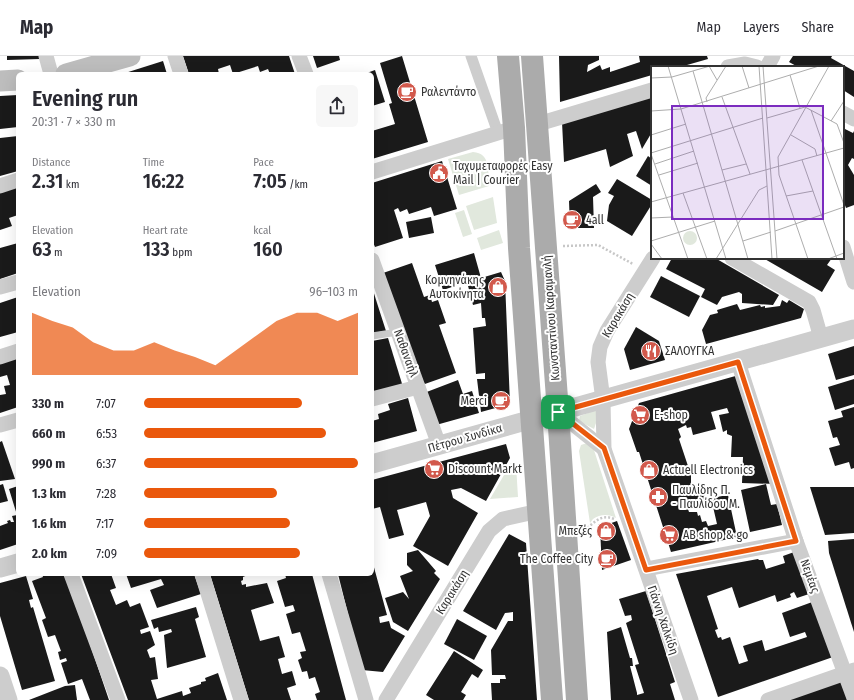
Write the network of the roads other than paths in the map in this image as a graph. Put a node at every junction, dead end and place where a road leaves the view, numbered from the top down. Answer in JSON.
{"nodes":[{"id":1,"x":46,"y":56,"type":"edge"},
{"id":2,"x":130,"y":56,"type":"edge"},
{"id":3,"x":175,"y":56,"type":"edge"},
{"id":4,"x":299,"y":56,"type":"edge"},
{"id":5,"x":471,"y":56,"type":"edge"},
{"id":6,"x":508,"y":56,"type":"edge"},
{"id":7,"x":532,"y":56,"type":"edge"},
{"id":8,"x":723,"y":56,"type":"edge"},
{"id":9,"x":773,"y":56,"type":"edge"},
{"id":10,"x":727,"y":66,"type":"edge"},
{"id":11,"x":733,"y":66,"type":"edge"},
{"id":12,"x":753,"y":66,"type":"edge"},
{"id":13,"x":768,"y":66,"type":"edge"},
{"id":14,"x":50,"y":72,"type":"edge"},
{"id":15,"x":73,"y":72,"type":"edge"},
{"id":16,"x":180,"y":72,"type":"edge"},
{"id":17,"x":305,"y":72,"type":"edge"},
{"id":18,"x":16,"y":80,"type":"edge"},
{"id":19,"x":0,"y":81,"type":"edge"},
{"id":20,"x":651,"y":90,"type":"edge"},
{"id":21,"x":844,"y":114,"type":"edge"},
{"id":22,"x":854,"y":119,"type":"edge"},
{"id":23,"x":538,"y":124,"type":"junction"},
{"id":24,"x":506,"y":130,"type":"junction"},
{"id":25,"x":374,"y":171,"type":"edge"},
{"id":26,"x":16,"y":181,"type":"edge"},
{"id":27,"x":0,"y":186,"type":"edge"},
{"id":28,"x":844,"y":250,"type":"edge"},
{"id":29,"x":734,"y":259,"type":"edge"},
{"id":30,"x":649,"y":264,"type":"edge"},
{"id":31,"x":374,"y":266,"type":"edge"},
{"id":32,"x":854,"y":282,"type":"edge"},
{"id":33,"x":16,"y":283,"type":"edge"},
{"id":34,"x":0,"y":288,"type":"edge"},
{"id":35,"x":854,"y":329,"type":"edge"},
{"id":36,"x":398,"y":332,"type":"junction"},
{"id":37,"x":374,"y":336,"type":"edge"},
{"id":38,"x":821,"y":338,"type":"junction"},
{"id":39,"x":16,"y":352,"type":"edge"},
{"id":40,"x":0,"y":357,"type":"edge"},
{"id":41,"x":738,"y":362,"type":"junction"},
{"id":42,"x":418,"y":387,"type":"junction"},
{"id":43,"x":374,"y":398,"type":"edge"},
{"id":44,"x":603,"y":400,"type":"junction"},
{"id":45,"x":558,"y":412,"type":"junction"},
{"id":46,"x":532,"y":419,"type":"junction"},
{"id":47,"x":16,"y":421,"type":"edge"},
{"id":48,"x":0,"y":425,"type":"edge"},
{"id":49,"x":439,"y":445,"type":"junction"},
{"id":50,"x":604,"y":448,"type":"junction"},
{"id":51,"x":374,"y":463,"type":"edge"},
{"id":52,"x":539,"y":511,"type":"junction"},
{"id":53,"x":796,"y":541,"type":"junction"},
{"id":54,"x":16,"y":564,"type":"edge"},
{"id":55,"x":0,"y":568,"type":"edge"},
{"id":56,"x":646,"y":570,"type":"junction"},
{"id":57,"x":72,"y":576,"type":"edge"},
{"id":58,"x":203,"y":576,"type":"edge"},
{"id":59,"x":330,"y":576,"type":"edge"},
{"id":60,"x":850,"y":672,"type":"edge"},
{"id":61,"x":854,"y":698,"type":"edge"},
{"id":62,"x":118,"y":700,"type":"edge"},
{"id":63,"x":241,"y":700,"type":"edge"},
{"id":64,"x":366,"y":700,"type":"edge"},
{"id":65,"x":386,"y":700,"type":"edge"},
{"id":66,"x":552,"y":700,"type":"edge"},
{"id":67,"x":577,"y":700,"type":"edge"},
{"id":68,"x":691,"y":700,"type":"edge"},
{"id":69,"x":768,"y":700,"type":"edge"}],
"edges":[{"from":1,"to":14,"type":"street"},
{"from":2,"to":15,"type":"main road"},
{"from":3,"to":16,"type":"street"},
{"from":4,"to":17,"type":"street"},
{"from":5,"to":24,"type":"street"},
{"from":6,"to":24,"type":"main road"},
{"from":7,"to":23,"type":"main road","name":"Κωνσταντίνου Καραμανλή"},
{"from":8,"to":10,"type":"street"},
{"from":9,"to":13,"type":"street"},
{"from":11,"to":12,"type":"street"},
{"from":18,"to":19,"type":"main road"},
{"from":20,"to":23,"type":"street"},
{"from":21,"to":22,"type":"street"},
{"from":23,"to":45,"type":"main road","name":"Κωνσταντίνου Καραμανλή"},
{"from":24,"to":25,"type":"street"},
{"from":24,"to":46,"type":"main road"},
{"from":26,"to":27,"type":"street"},
{"from":28,"to":32,"type":"street"},
{"from":29,"to":38,"type":"street"},
{"from":30,"to":44,"type":"street","name":"Καρακάση"},
{"from":31,"to":36,"type":"street","name":"Ναθαναήλ"},
{"from":33,"to":34,"type":"street"},
{"from":35,"to":38,"type":"street","name":"Πέτρου Συνδίκα"},
{"from":36,"to":37,"type":"lane"},
{"from":36,"to":42,"type":"street","name":"Ναθαναήλ"},
{"from":38,"to":41,"type":"street","name":"Πέτρου Συνδίκα"},
{"from":39,"to":40,"type":"street"},
{"from":41,"to":44,"type":"street","name":"Πέτρου Συνδίκα"},
{"from":41,"to":53,"type":"street","name":"Νεμέας"},
{"from":42,"to":43,"type":"street"},
{"from":42,"to":49,"type":"street","name":"Ναθαναήλ"},
{"from":44,"to":45,"type":"street","name":"Πέτρου Συνδίκα"},
{"from":44,"to":50,"type":"street","name":"Γιάννη Χαλκίδη"},
{"from":45,"to":46,"type":"street","name":"Πέτρου Συνδίκα"},
{"from":45,"to":50,"type":"street"},
{"from":45,"to":67,"type":"main road","name":"Κωνσταντίνου Καραμανλή"},
{"from":46,"to":49,"type":"street","name":"Πέτρου Συνδίκα"},
{"from":46,"to":52,"type":"main road"},
{"from":47,"to":48,"type":"street"},
{"from":49,"to":51,"type":"street","name":"Πέτρου Συνδίκα"},
{"from":50,"to":56,"type":"street","name":"Γιάννη Χαλκίδη"},
{"from":52,"to":65,"type":"street","name":"Καρακάση"},
{"from":52,"to":66,"type":"main road"},
{"from":53,"to":56,"type":"street"},
{"from":53,"to":60,"type":"street","name":"Νεμέας"},
{"from":54,"to":55,"type":"street"},
{"from":56,"to":68,"type":"street","name":"Γιάννη Χαλκίδη"},
{"from":57,"to":62,"type":"street"},
{"from":58,"to":63,"type":"street"},
{"from":59,"to":64,"type":"street"},
{"from":60,"to":61,"type":"street","name":"Νεμέας"},
{"from":60,"to":69,"type":"street"}]}
